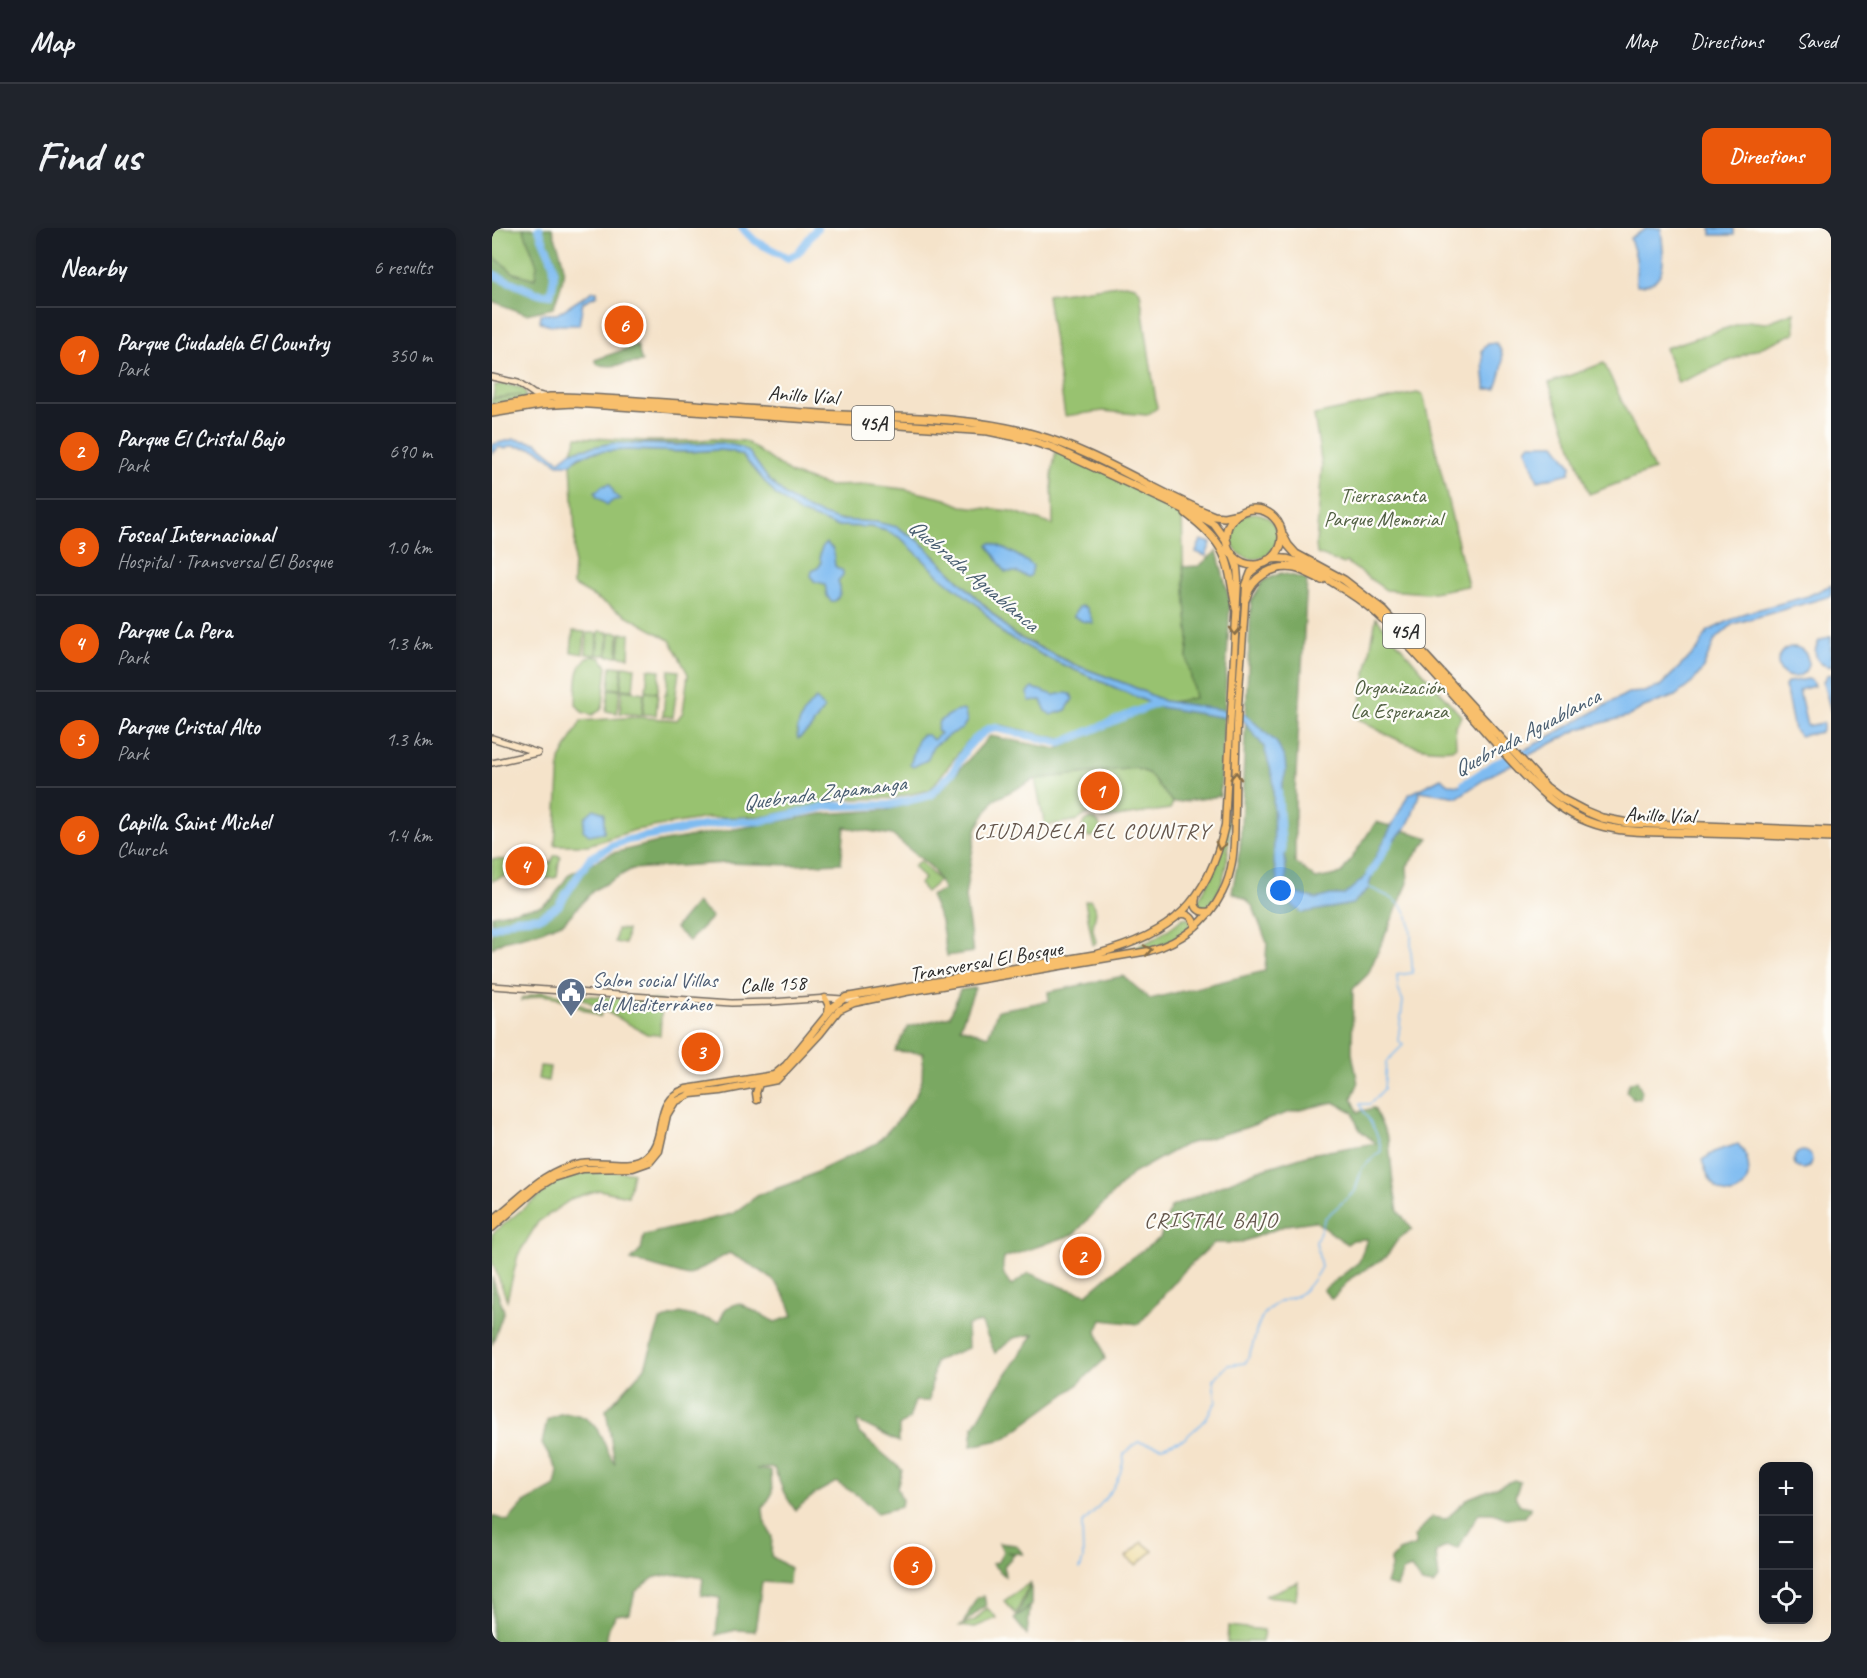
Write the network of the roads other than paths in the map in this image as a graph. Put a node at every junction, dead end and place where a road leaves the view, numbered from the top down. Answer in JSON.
{"nodes":[{"id":1,"x":492,"y":377,"type":"edge"},
{"id":2,"x":527,"y":389,"type":"junction"},
{"id":3,"x":550,"y":397,"type":"junction"},
{"id":4,"x":524,"y":401,"type":"junction"},
{"id":5,"x":492,"y":408,"type":"edge"},
{"id":6,"x":492,"y":413,"type":"edge"},
{"id":7,"x":1169,"y":501,"type":"junction"},
{"id":8,"x":1238,"y":514,"type":"junction"},
{"id":9,"x":1281,"y":532,"type":"junction"},
{"id":10,"x":1227,"y":542,"type":"junction"},
{"id":11,"x":1232,"y":553,"type":"junction"},
{"id":12,"x":1265,"y":562,"type":"junction"},
{"id":13,"x":1333,"y":583,"type":"junction"},
{"id":14,"x":1245,"y":598,"type":"junction"},
{"id":15,"x":1236,"y":608,"type":"junction"},
{"id":16,"x":492,"y":738,"type":"edge"},
{"id":17,"x":1509,"y":752,"type":"junction"},
{"id":18,"x":492,"y":763,"type":"edge"},
{"id":19,"x":1526,"y":771,"type":"junction"},
{"id":20,"x":1831,"y":831,"type":"edge"},
{"id":21,"x":1831,"y":838,"type":"edge"},
{"id":22,"x":1196,"y":897,"type":"junction"},
{"id":23,"x":1212,"y":908,"type":"junction"},
{"id":24,"x":1178,"y":915,"type":"junction"},
{"id":25,"x":1195,"y":927,"type":"junction"},
{"id":26,"x":492,"y":986,"type":"edge"},
{"id":27,"x":825,"y":998,"type":"junction"},
{"id":28,"x":841,"y":1000,"type":"junction"},
{"id":29,"x":862,"y":1000,"type":"junction"},
{"id":30,"x":839,"y":1010,"type":"junction"},
{"id":31,"x":827,"y":1014,"type":"junction"},
{"id":32,"x":759,"y":1084,"type":"junction"},
{"id":33,"x":758,"y":1100,"type":"dead end"},
{"id":34,"x":492,"y":1220,"type":"edge"},
{"id":35,"x":492,"y":1228,"type":"edge"}],
"edges":[{"from":1,"to":2,"type":"street"},
{"from":2,"to":3,"type":"street"},
{"from":2,"to":4,"type":"street"},
{"from":3,"to":4,"type":"highway","name":"Anillo Víal","number":"45A"},
{"from":3,"to":8,"type":"highway","name":"Anillo Víal","number":"45A"},
{"from":4,"to":5,"type":"highway","name":"Anillo Víal","number":"45A"},
{"from":6,"to":7,"type":"highway","name":"Anillo Víal","number":"45A"},
{"from":7,"to":10,"type":"highway","name":"Anillo Víal","number":"45A"},
{"from":7,"to":15,"type":"highway"},
{"from":8,"to":9,"type":"highway"},
{"from":8,"to":10,"type":"highway"},
{"from":9,"to":12,"type":"highway"},
{"from":9,"to":17,"type":"highway","name":"Anillo Víal","number":"45A"},
{"from":10,"to":11,"type":"highway"},
{"from":11,"to":12,"type":"highway"},
{"from":11,"to":15,"type":"main road","name":"Transversal El Bosque"},
{"from":12,"to":13,"type":"highway","name":"Anillo Víal","number":"45A"},
{"from":12,"to":14,"type":"main road","name":"Transversal El Bosque"},
{"from":13,"to":14,"type":"highway"},
{"from":13,"to":17,"type":"highway","name":"Anillo Víal","number":"45A"},
{"from":23,"to":14,"type":"main road","name":"Transversal El Bosque","one_way":true},
{"from":15,"to":22,"type":"main road","name":"Transversal El Bosque","one_way":true},
{"from":16,"to":18,"type":"street"},
{"from":17,"to":19,"type":"highway","name":"Anillo Víal","number":"45A"},
{"from":19,"to":20,"type":"highway","name":"Anillo Víal","number":"45A"},
{"from":19,"to":21,"type":"highway","name":"Anillo Víal","number":"45A"},
{"from":22,"to":23,"type":"main road"},
{"from":22,"to":24,"type":"main road","name":"Transversal El Bosque"},
{"from":23,"to":25,"type":"main road","name":"Transversal El Bosque"},
{"from":24,"to":25,"type":"main road"},
{"from":24,"to":28,"type":"main road","name":"Transversal El Bosque"},
{"from":29,"to":25,"type":"main road","name":"Transversal El Bosque","one_way":true},
{"from":26,"to":27,"type":"street","name":"Calle 158"},
{"from":27,"to":28,"type":"street","name":"Calle 158"},
{"from":27,"to":31,"type":"main road"},
{"from":28,"to":29,"type":"street","name":"Calle 158"},
{"from":28,"to":30,"type":"street"},
{"from":28,"to":31,"type":"main road","name":"Transversal El Bosque"},
{"from":29,"to":30,"type":"main road","name":"Transversal El Bosque"},
{"from":30,"to":32,"type":"main road","name":"Transversal El Bosque"},
{"from":31,"to":34,"type":"main road","name":"Transversal El Bosque"},
{"from":32,"to":33,"type":"main road"},
{"from":32,"to":35,"type":"main road","name":"Transversal El Bosque"}]}
